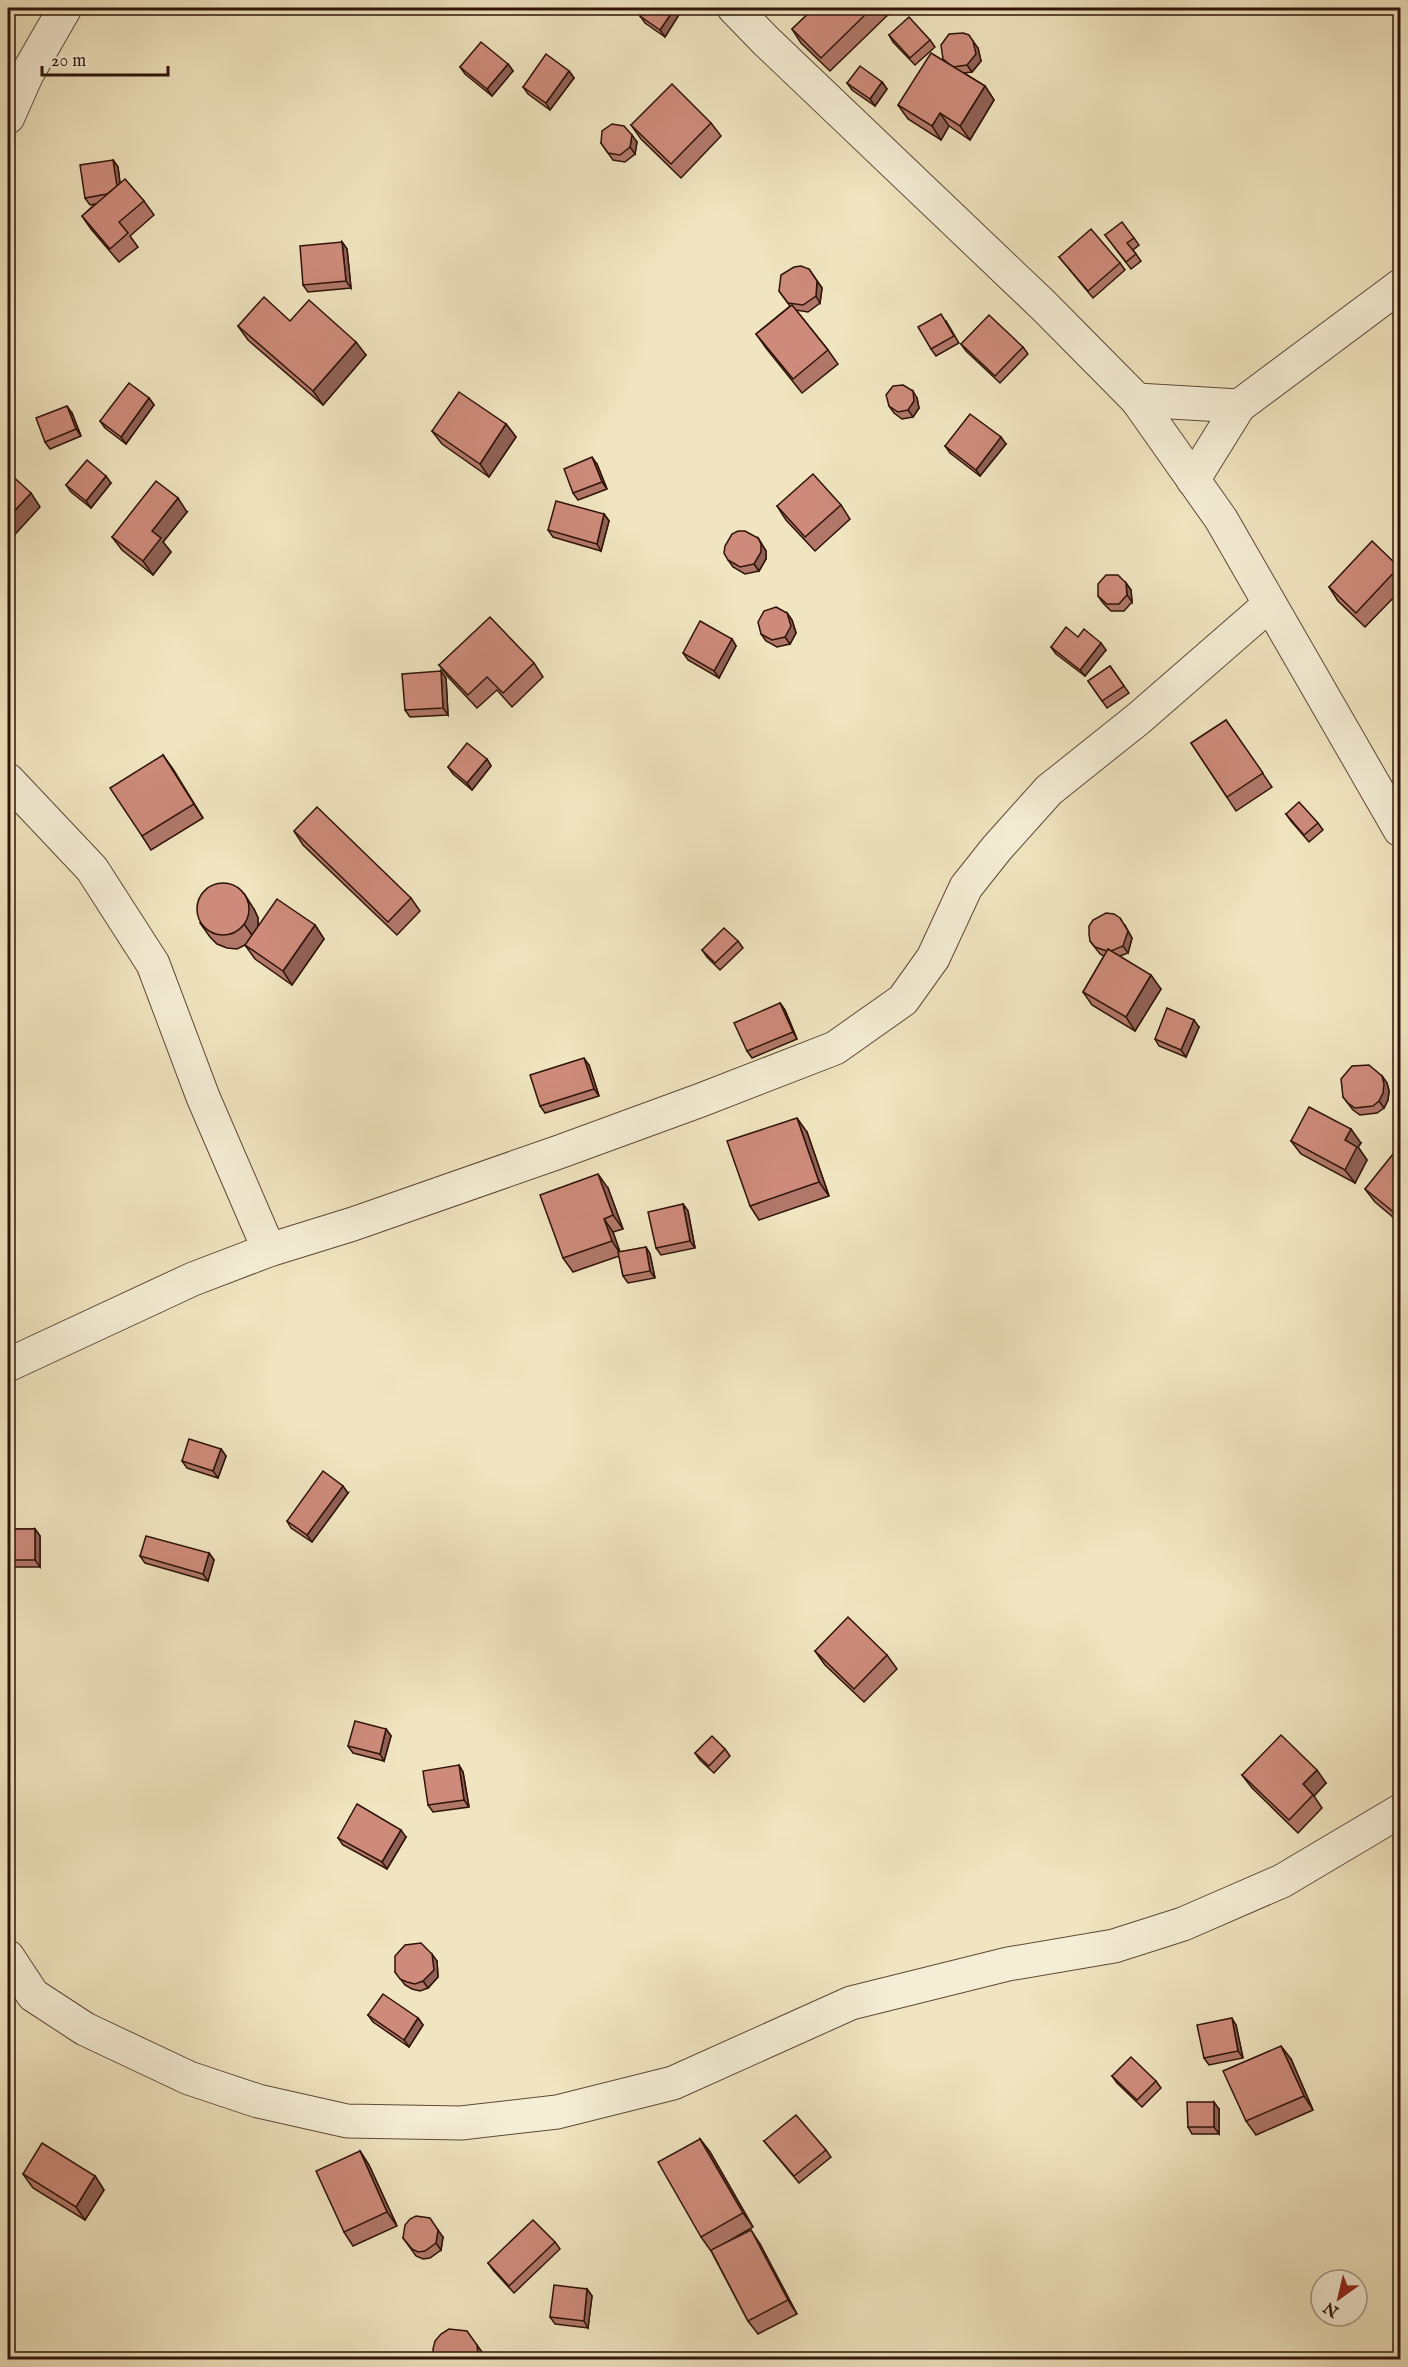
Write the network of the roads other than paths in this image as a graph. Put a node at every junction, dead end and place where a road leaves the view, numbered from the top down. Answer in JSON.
{"nodes":[{"id":1,"x":65,"y":8,"type":"edge"},
{"id":2,"x":734,"y":8,"type":"edge"},
{"id":3,"x":8,"y":117,"type":"edge"},
{"id":4,"x":1401,"y":286,"type":"edge"},
{"id":5,"x":1137,"y":400,"type":"junction"},
{"id":6,"x":1239,"y":406,"type":"junction"},
{"id":7,"x":1193,"y":480,"type":"junction"},
{"id":8,"x":1269,"y":605,"type":"junction"},
{"id":9,"x":8,"y":780,"type":"edge"},
{"id":10,"x":1401,"y":830,"type":"edge"},
{"id":11,"x":269,"y":1250,"type":"junction"},
{"id":12,"x":8,"y":1365,"type":"edge"},
{"id":13,"x":1401,"y":1811,"type":"edge"},
{"id":14,"x":8,"y":1957,"type":"edge"}],
"edges":[{"from":1,"to":3,"type":"street"},
{"from":2,"to":5,"type":"street"},
{"from":4,"to":6,"type":"street"},
{"from":5,"to":6,"type":"street"},
{"from":5,"to":7,"type":"street"},
{"from":6,"to":7,"type":"street"},
{"from":7,"to":8,"type":"street"},
{"from":8,"to":10,"type":"street"},
{"from":8,"to":11,"type":"street"},
{"from":9,"to":11,"type":"street"},
{"from":11,"to":12,"type":"street"},
{"from":13,"to":14,"type":"street"}]}
